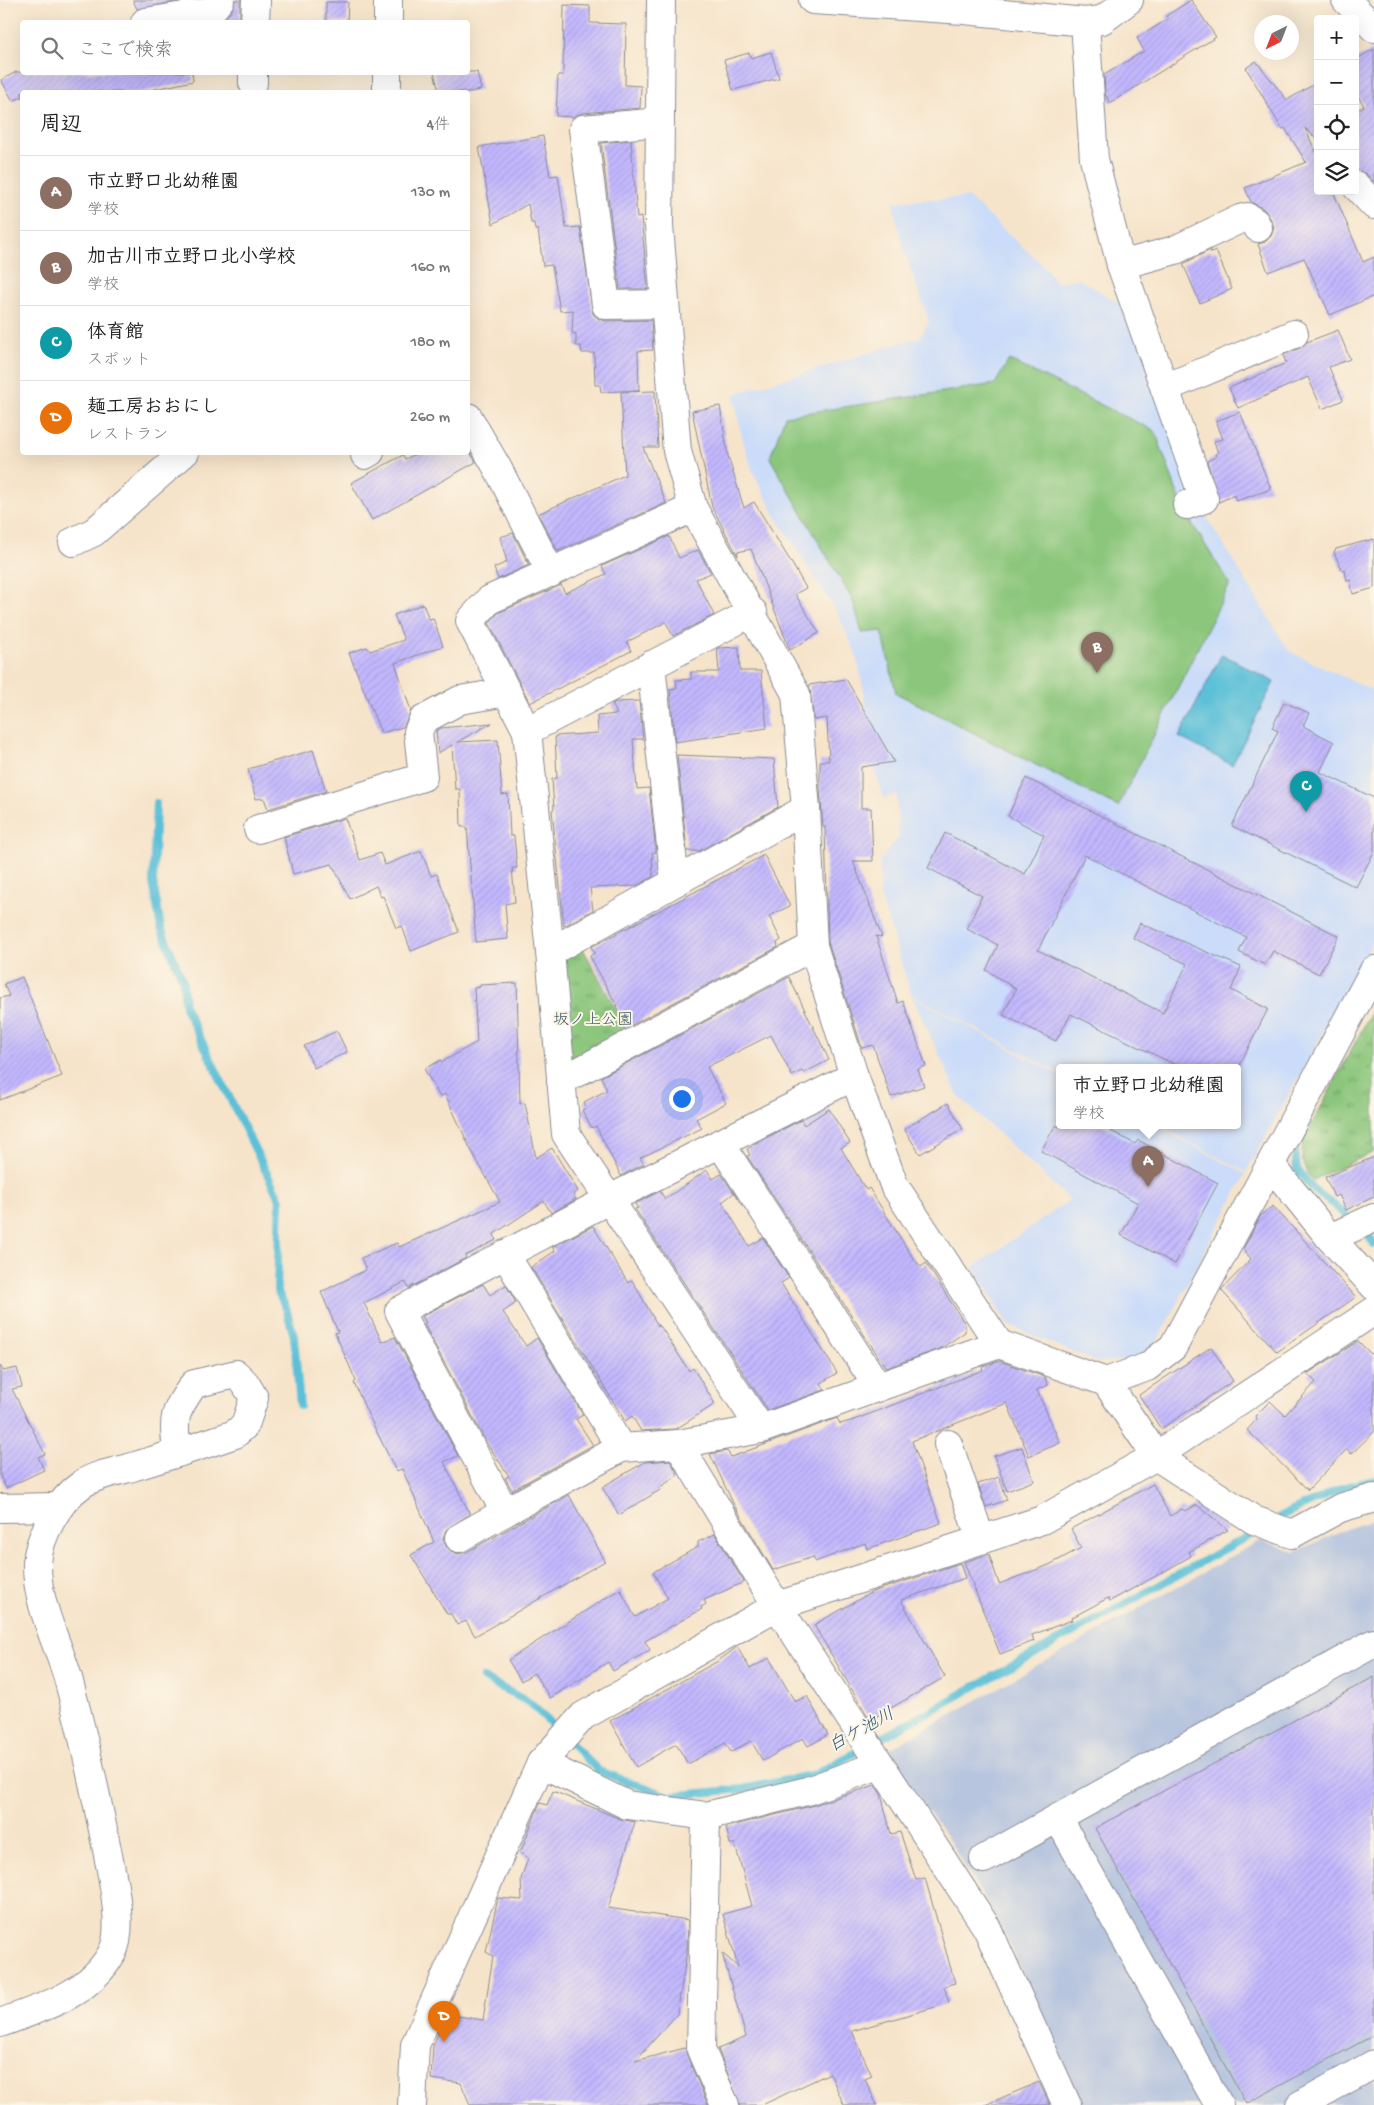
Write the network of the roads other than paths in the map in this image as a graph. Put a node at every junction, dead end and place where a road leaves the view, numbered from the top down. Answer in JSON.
{"nodes":[{"id":1,"x":220,"y":0,"type":"edge"},
{"id":2,"x":256,"y":0,"type":"edge"},
{"id":3,"x":388,"y":0,"type":"edge"},
{"id":4,"x":661,"y":0,"type":"edge"},
{"id":5,"x":813,"y":0,"type":"edge"},
{"id":6,"x":1129,"y":0,"type":"edge"},
{"id":7,"x":1346,"y":0,"type":"edge"},
{"id":8,"x":964,"y":5,"type":"edge"},
{"id":9,"x":158,"y":20,"type":"edge"},
{"id":10,"x":255,"y":20,"type":"edge"},
{"id":11,"x":388,"y":20,"type":"edge"},
{"id":12,"x":1085,"y":22,"type":"junction"},
{"id":13,"x":1374,"y":28,"type":"edge"},
{"id":14,"x":388,"y":75,"type":"edge"},
{"id":15,"x":387,"y":90,"type":"edge"},
{"id":16,"x":660,"y":122,"type":"junction"},
{"id":17,"x":1359,"y":189,"type":"edge"},
{"id":18,"x":1374,"y":205,"type":"edge"},
{"id":19,"x":1258,"y":228,"type":"dead end"},
{"id":20,"x":1121,"y":264,"type":"junction"},
{"id":21,"x":666,"y":304,"type":"junction"},
{"id":22,"x":1294,"y":334,"type":"dead end"},
{"id":23,"x":1165,"y":388,"type":"junction"},
{"id":24,"x":470,"y":420,"type":"edge"},
{"id":25,"x":182,"y":455,"type":"edge"},
{"id":26,"x":1187,"y":505,"type":"dead end"},
{"id":27,"x":693,"y":508,"type":"junction"},
{"id":28,"x":73,"y":542,"type":"dead end"},
{"id":29,"x":551,"y":573,"type":"junction"},
{"id":30,"x":753,"y":612,"type":"junction"},
{"id":31,"x":651,"y":665,"type":"junction"},
{"id":32,"x":507,"y":692,"type":"junction"},
{"id":33,"x":527,"y":731,"type":"junction"},
{"id":34,"x":806,"y":809,"type":"junction"},
{"id":35,"x":258,"y":829,"type":"dead end"},
{"id":36,"x":675,"y":882,"type":"junction"},
{"id":37,"x":813,"y":946,"type":"junction"},
{"id":38,"x":550,"y":952,"type":"junction"},
{"id":39,"x":1374,"y":970,"type":"edge"},
{"id":40,"x":854,"y":1076,"type":"junction"},
{"id":41,"x":561,"y":1081,"type":"junction"},
{"id":42,"x":720,"y":1143,"type":"junction"},
{"id":43,"x":1271,"y":1165,"type":"junction"},
{"id":44,"x":610,"y":1198,"type":"junction"},
{"id":45,"x":1374,"y":1218,"type":"edge"},
{"id":46,"x":1330,"y":1238,"type":"junction"},
{"id":47,"x":505,"y":1254,"type":"junction"},
{"id":48,"x":1374,"y":1286,"type":"edge"},
{"id":49,"x":1374,"y":1311,"type":"edge"},
{"id":50,"x":999,"y":1344,"type":"junction"},
{"id":51,"x":1106,"y":1382,"type":"junction"},
{"id":52,"x":878,"y":1387,"type":"junction"},
{"id":53,"x":761,"y":1429,"type":"junction"},
{"id":54,"x":678,"y":1444,"type":"junction"},
{"id":55,"x":948,"y":1444,"type":"dead end"},
{"id":56,"x":621,"y":1448,"type":"junction"},
{"id":57,"x":178,"y":1453,"type":"dead end"},
{"id":58,"x":1156,"y":1456,"type":"junction"},
{"id":59,"x":1374,"y":1498,"type":"edge"},
{"id":60,"x":59,"y":1507,"type":"junction"},
{"id":61,"x":0,"y":1508,"type":"edge"},
{"id":62,"x":505,"y":1512,"type":"junction"},
{"id":63,"x":460,"y":1538,"type":"dead end"},
{"id":64,"x":981,"y":1540,"type":"junction"},
{"id":65,"x":777,"y":1606,"type":"junction"},
{"id":66,"x":1374,"y":1643,"type":"edge"},
{"id":67,"x":541,"y":1763,"type":"junction"},
{"id":68,"x":879,"y":1765,"type":"junction"},
{"id":69,"x":706,"y":1816,"type":"junction"},
{"id":70,"x":1058,"y":1818,"type":"junction"},
{"id":71,"x":984,"y":1859,"type":"dead end"},
{"id":72,"x":0,"y":2023,"type":"edge"},
{"id":73,"x":1374,"y":2064,"type":"edge"},
{"id":74,"x":412,"y":2105,"type":"edge"},
{"id":75,"x":724,"y":2105,"type":"edge"},
{"id":76,"x":1067,"y":2105,"type":"edge"},
{"id":77,"x":1219,"y":2105,"type":"edge"},
{"id":78,"x":1300,"y":2105,"type":"edge"}],
"edges":[{"from":1,"to":9,"type":"street"},
{"from":2,"to":10,"type":"street"},
{"from":3,"to":11,"type":"street"},
{"from":4,"to":16,"type":"street"},
{"from":5,"to":8,"type":"street"},
{"from":6,"to":12,"type":"street"},
{"from":7,"to":13,"type":"street"},
{"from":8,"to":12,"type":"street"},
{"from":12,"to":20,"type":"street"},
{"from":14,"to":15,"type":"street"},
{"from":16,"to":21,"type":"street"},
{"from":16,"to":21,"type":"street"},
{"from":17,"to":18,"type":"street"},
{"from":19,"to":20,"type":"street"},
{"from":20,"to":23,"type":"street"},
{"from":21,"to":27,"type":"street"},
{"from":22,"to":23,"type":"street"},
{"from":23,"to":26,"type":"street"},
{"from":24,"to":29,"type":"street"},
{"from":25,"to":28,"type":"street"},
{"from":27,"to":29,"type":"street"},
{"from":27,"to":30,"type":"street"},
{"from":29,"to":32,"type":"street"},
{"from":30,"to":31,"type":"street"},
{"from":30,"to":34,"type":"street"},
{"from":31,"to":33,"type":"street"},
{"from":31,"to":36,"type":"street"},
{"from":32,"to":33,"type":"street"},
{"from":32,"to":35,"type":"street"},
{"from":33,"to":38,"type":"street"},
{"from":34,"to":36,"type":"street"},
{"from":34,"to":37,"type":"street"},
{"from":36,"to":38,"type":"street"},
{"from":37,"to":40,"type":"street"},
{"from":37,"to":41,"type":"street"},
{"from":38,"to":41,"type":"street"},
{"from":39,"to":43,"type":"street"},
{"from":40,"to":42,"type":"street"},
{"from":40,"to":50,"type":"street"},
{"from":41,"to":44,"type":"street"},
{"from":42,"to":44,"type":"street"},
{"from":42,"to":52,"type":"street"},
{"from":43,"to":46,"type":"street"},
{"from":43,"to":51,"type":"street"},
{"from":44,"to":47,"type":"street"},
{"from":44,"to":53,"type":"street"},
{"from":45,"to":46,"type":"street"},
{"from":46,"to":48,"type":"street"},
{"from":47,"to":56,"type":"street"},
{"from":47,"to":62,"type":"street"},
{"from":49,"to":58,"type":"street"},
{"from":50,"to":51,"type":"street"},
{"from":50,"to":52,"type":"street"},
{"from":51,"to":58,"type":"street"},
{"from":52,"to":53,"type":"street"},
{"from":53,"to":54,"type":"street"},
{"from":54,"to":56,"type":"street"},
{"from":54,"to":65,"type":"street"},
{"from":55,"to":64,"type":"street"},
{"from":56,"to":62,"type":"street"},
{"from":57,"to":60,"type":"street"},
{"from":58,"to":59,"type":"street"},
{"from":58,"to":64,"type":"street"},
{"from":60,"to":61,"type":"street"},
{"from":60,"to":72,"type":"street"},
{"from":62,"to":63,"type":"street"},
{"from":64,"to":65,"type":"street"},
{"from":65,"to":67,"type":"street"},
{"from":65,"to":68,"type":"street"},
{"from":66,"to":70,"type":"street"},
{"from":67,"to":69,"type":"street"},
{"from":67,"to":74,"type":"street"},
{"from":68,"to":69,"type":"street"},
{"from":68,"to":76,"type":"street"},
{"from":69,"to":75,"type":"street"},
{"from":70,"to":71,"type":"street"},
{"from":70,"to":77,"type":"street"},
{"from":73,"to":78,"type":"street"}]}
